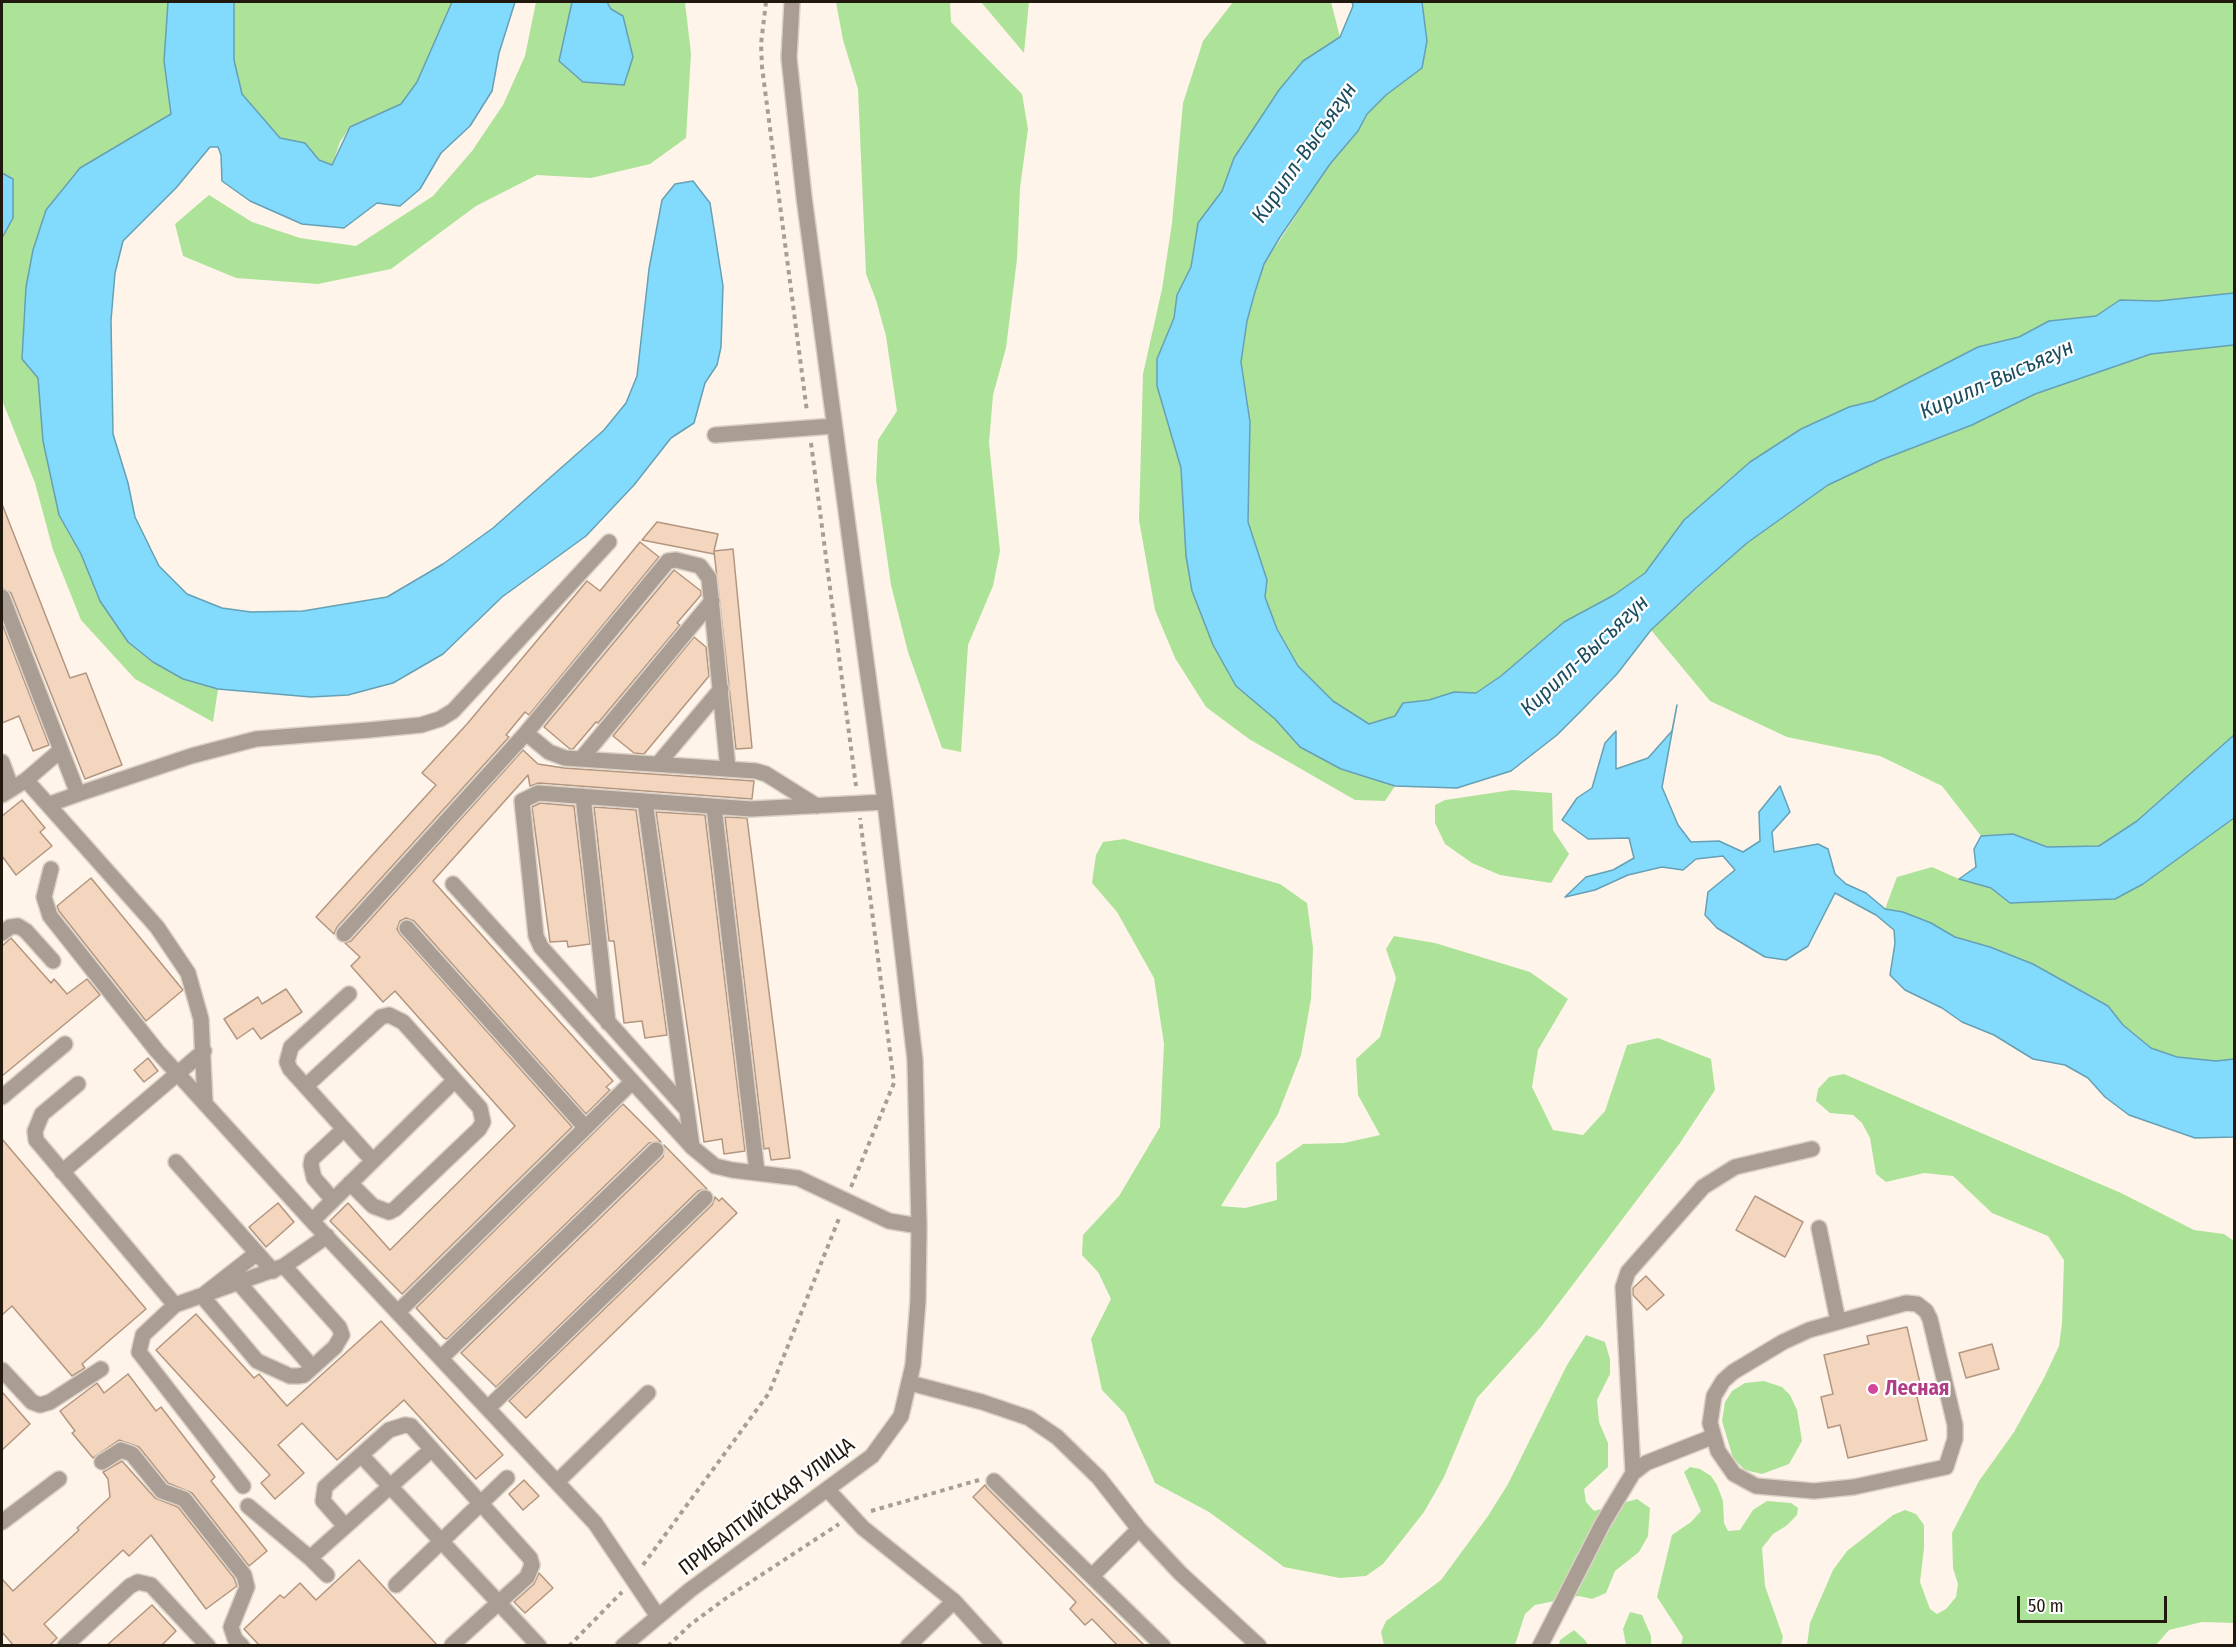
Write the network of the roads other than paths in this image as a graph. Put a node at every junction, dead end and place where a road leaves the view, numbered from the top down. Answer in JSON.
{"nodes":[{"id":1,"x":792,"y":2,"type":"edge"},
{"id":2,"x":834,"y":426,"type":"junction"},
{"id":3,"x":716,"y":435,"type":"dead end"},
{"id":4,"x":609,"y":542,"type":"dead end"},
{"id":5,"x":2,"y":597,"type":"edge"},
{"id":6,"x":712,"y":601,"type":"junction"},
{"id":7,"x":721,"y":689,"type":"junction"},
{"id":8,"x":526,"y":733,"type":"junction"},
{"id":9,"x":61,"y":750,"type":"junction"},
{"id":10,"x":581,"y":759,"type":"junction"},
{"id":11,"x":2,"y":762,"type":"edge"},
{"id":12,"x":658,"y":764,"type":"junction"},
{"id":13,"x":729,"y":769,"type":"junction"},
{"id":14,"x":26,"y":780,"type":"junction"},
{"id":15,"x":6,"y":791,"type":"edge"},
{"id":16,"x":78,"y":794,"type":"junction"},
{"id":17,"x":583,"y":796,"type":"junction"},
{"id":18,"x":645,"y":801,"type":"junction"},
{"id":19,"x":885,"y":801,"type":"junction"},
{"id":20,"x":50,"y":804,"type":"junction"},
{"id":21,"x":817,"y":806,"type":"junction"},
{"id":22,"x":714,"y":807,"type":"junction"},
{"id":23,"x":51,"y":869,"type":"dead end"},
{"id":24,"x":453,"y":884,"type":"dead end"},
{"id":25,"x":407,"y":928,"type":"dead end"},
{"id":26,"x":2,"y":933,"type":"edge"},
{"id":27,"x":344,"y":934,"type":"dead end"},
{"id":28,"x":53,"y":961,"type":"dead end"},
{"id":29,"x":349,"y":994,"type":"dead end"},
{"id":30,"x":608,"y":1023,"type":"junction"},
{"id":31,"x":65,"y":1044,"type":"dead end"},
{"id":32,"x":204,"y":1051,"type":"junction"},
{"id":33,"x":178,"y":1076,"type":"junction"},
{"id":34,"x":454,"y":1080,"type":"junction"},
{"id":35,"x":632,"y":1082,"type":"junction"},
{"id":36,"x":78,"y":1084,"type":"dead end"},
{"id":37,"x":306,"y":1086,"type":"junction"},
{"id":38,"x":2,"y":1097,"type":"edge"},
{"id":39,"x":205,"y":1103,"type":"junction"},
{"id":40,"x":687,"y":1110,"type":"junction"},
{"id":41,"x":585,"y":1127,"type":"junction"},
{"id":42,"x":344,"y":1129,"type":"junction"},
{"id":43,"x":692,"y":1147,"type":"junction"},
{"id":44,"x":1812,"y":1149,"type":"dead end"},
{"id":45,"x":656,"y":1150,"type":"dead end"},
{"id":46,"x":373,"y":1161,"type":"junction"},
{"id":47,"x":176,"y":1162,"type":"dead end"},
{"id":48,"x":62,"y":1172,"type":"junction"},
{"id":49,"x":757,"y":1172,"type":"junction"},
{"id":50,"x":350,"y":1183,"type":"junction"},
{"id":51,"x":705,"y":1198,"type":"dead end"},
{"id":52,"x":333,"y":1200,"type":"junction"},
{"id":53,"x":312,"y":1221,"type":"junction"},
{"id":54,"x":919,"y":1226,"type":"junction"},
{"id":55,"x":1819,"y":1228,"type":"dead end"},
{"id":56,"x":327,"y":1236,"type":"junction"},
{"id":57,"x":257,"y":1253,"type":"junction"},
{"id":58,"x":278,"y":1268,"type":"junction"},
{"id":59,"x":239,"y":1283,"type":"junction"},
{"id":60,"x":202,"y":1296,"type":"junction"},
{"id":61,"x":175,"y":1305,"type":"junction"},
{"id":62,"x":398,"y":1312,"type":"junction"},
{"id":63,"x":1838,"y":1321,"type":"junction"},
{"id":64,"x":441,"y":1358,"type":"junction"},
{"id":65,"x":312,"y":1367,"type":"junction"},
{"id":66,"x":101,"y":1369,"type":"dead end"},
{"id":67,"x":2,"y":1370,"type":"edge"},
{"id":68,"x":910,"y":1383,"type":"junction"},
{"id":69,"x":648,"y":1393,"type":"dead end"},
{"id":70,"x":489,"y":1407,"type":"junction"},
{"id":71,"x":1712,"y":1437,"type":"junction"},
{"id":72,"x":432,"y":1449,"type":"junction"},
{"id":73,"x":362,"y":1455,"type":"junction"},
{"id":74,"x":102,"y":1462,"type":"dead end"},
{"id":75,"x":1633,"y":1473,"type":"junction"},
{"id":76,"x":507,"y":1478,"type":"dead end"},
{"id":77,"x":59,"y":1479,"type":"dead end"},
{"id":78,"x":994,"y":1481,"type":"road end"},
{"id":79,"x":557,"y":1482,"type":"junction"},
{"id":80,"x":243,"y":1486,"type":"dead end"},
{"id":81,"x":390,"y":1486,"type":"junction"},
{"id":82,"x":827,"y":1489,"type":"junction"},
{"id":83,"x":481,"y":1504,"type":"junction"},
{"id":84,"x":248,"y":1506,"type":"dead end"},
{"id":85,"x":2,"y":1522,"type":"edge"},
{"id":86,"x":345,"y":1526,"type":"junction"},
{"id":87,"x":1139,"y":1529,"type":"junction"},
{"id":88,"x":442,"y":1541,"type":"junction"},
{"id":89,"x":310,"y":1558,"type":"junction"},
{"id":90,"x":327,"y":1575,"type":"dead end"},
{"id":91,"x":1092,"y":1576,"type":"junction"},
{"id":92,"x":396,"y":1585,"type":"dead end"},
{"id":93,"x":954,"y":1601,"type":"junction"},
{"id":94,"x":499,"y":1602,"type":"junction"},
{"id":95,"x":657,"y":1615,"type":"junction"},
{"id":96,"x":1259,"y":1645,"type":"edge"},
{"id":97,"x":65,"y":1646,"type":"edge"},
{"id":98,"x":208,"y":1646,"type":"edge"},
{"id":99,"x":242,"y":1646,"type":"edge"},
{"id":100,"x":453,"y":1646,"type":"edge"},
{"id":101,"x":539,"y":1646,"type":"edge"},
{"id":102,"x":623,"y":1646,"type":"edge"},
{"id":103,"x":908,"y":1646,"type":"edge"},
{"id":104,"x":995,"y":1646,"type":"edge"},
{"id":105,"x":1163,"y":1646,"type":"edge"},
{"id":106,"x":1540,"y":1646,"type":"edge"}],
"edges":[{"from":1,"to":2,"type":"street","name":"ПРИБАЛТИЙСКАЯ УЛИЦА"},
{"from":2,"to":3,"type":"street"},
{"from":2,"to":19,"type":"street","name":"ПРИБАЛТИЙСКАЯ УЛИЦА"},
{"from":4,"to":16,"type":"street"},
{"from":5,"to":9,"type":"street"},
{"from":6,"to":7,"type":"street"},
{"from":6,"to":8,"type":"street"},
{"from":6,"to":10,"type":"street"},
{"from":7,"to":12,"type":"street"},
{"from":7,"to":13,"type":"street"},
{"from":8,"to":10,"type":"street"},
{"from":8,"to":27,"type":"street"},
{"from":9,"to":14,"type":"street"},
{"from":9,"to":16,"type":"street"},
{"from":10,"to":12,"type":"street"},
{"from":11,"to":15,"type":"street"},
{"from":12,"to":13,"type":"street"},
{"from":13,"to":21,"type":"street"},
{"from":14,"to":15,"type":"street"},
{"from":14,"to":20,"type":"street"},
{"from":16,"to":20,"type":"street"},
{"from":17,"to":18,"type":"street"},
{"from":17,"to":30,"type":"street"},
{"from":17,"to":30,"type":"street"},
{"from":18,"to":22,"type":"street"},
{"from":18,"to":40,"type":"street"},
{"from":19,"to":21,"type":"street"},
{"from":19,"to":54,"type":"street","name":"ПРИБАЛТИЙСКАЯ УЛИЦА"},
{"from":20,"to":32,"type":"street"},
{"from":21,"to":22,"type":"street"},
{"from":22,"to":49,"type":"street"},
{"from":23,"to":33,"type":"street"},
{"from":24,"to":35,"type":"street"},
{"from":25,"to":41,"type":"street"},
{"from":26,"to":28,"type":"street"},
{"from":29,"to":37,"type":"street"},
{"from":30,"to":40,"type":"street"},
{"from":31,"to":38,"type":"street"},
{"from":32,"to":33,"type":"street"},
{"from":32,"to":39,"type":"street"},
{"from":33,"to":39,"type":"street"},
{"from":33,"to":48,"type":"street"},
{"from":34,"to":37,"type":"street"},
{"from":34,"to":46,"type":"street"},
{"from":34,"to":50,"type":"street"},
{"from":35,"to":41,"type":"street"},
{"from":35,"to":43,"type":"street"},
{"from":36,"to":48,"type":"street"},
{"from":37,"to":42,"type":"street"},
{"from":39,"to":53,"type":"street"},
{"from":40,"to":43,"type":"street"},
{"from":41,"to":62,"type":"street"},
{"from":42,"to":46,"type":"street"},
{"from":42,"to":52,"type":"street"},
{"from":43,"to":49,"type":"street"},
{"from":44,"to":75,"type":"street"},
{"from":45,"to":64,"type":"street"},
{"from":46,"to":50,"type":"street"},
{"from":47,"to":57,"type":"street"},
{"from":48,"to":61,"type":"street"},
{"from":49,"to":54,"type":"street"},
{"from":50,"to":52,"type":"street"},
{"from":51,"to":70,"type":"street"},
{"from":52,"to":53,"type":"street"},
{"from":53,"to":56,"type":"street"},
{"from":54,"to":68,"type":"street","name":"ПРИБАЛТИЙСКАЯ УЛИЦА"},
{"from":55,"to":63,"type":"street"},
{"from":56,"to":58,"type":"street"},
{"from":56,"to":62,"type":"street"},
{"from":57,"to":58,"type":"street"},
{"from":57,"to":60,"type":"street"},
{"from":58,"to":59,"type":"street"},
{"from":58,"to":65,"type":"street"},
{"from":59,"to":60,"type":"street"},
{"from":59,"to":65,"type":"street"},
{"from":60,"to":61,"type":"street"},
{"from":60,"to":65,"type":"street"},
{"from":61,"to":80,"type":"street"},
{"from":62,"to":64,"type":"street"},
{"from":63,"to":71,"type":"street"},
{"from":63,"to":71,"type":"street"},
{"from":64,"to":70,"type":"street"},
{"from":66,"to":67,"type":"street"},
{"from":68,"to":82,"type":"street","name":"ПРИБАЛТИЙСКАЯ УЛИЦА"},
{"from":68,"to":87,"type":"street"},
{"from":69,"to":79,"type":"street"},
{"from":70,"to":79,"type":"street"},
{"from":71,"to":75,"type":"street"},
{"from":72,"to":73,"type":"street"},
{"from":72,"to":81,"type":"street"},
{"from":72,"to":83,"type":"street"},
{"from":73,"to":81,"type":"street"},
{"from":73,"to":86,"type":"street"},
{"from":74,"to":99,"type":"street"},
{"from":75,"to":106,"type":"street"},
{"from":76,"to":83,"type":"street"},
{"from":77,"to":85,"type":"street"},
{"from":78,"to":91,"type":"street"},
{"from":79,"to":95,"type":"street"},
{"from":81,"to":86,"type":"street"},
{"from":81,"to":88,"type":"street"},
{"from":82,"to":93,"type":"street"},
{"from":82,"to":95,"type":"street","name":"ПРИБАЛТИЙСКАЯ УЛИЦА"},
{"from":83,"to":88,"type":"street"},
{"from":83,"to":94,"type":"street"},
{"from":84,"to":89,"type":"street"},
{"from":86,"to":89,"type":"street"},
{"from":87,"to":91,"type":"street"},
{"from":87,"to":96,"type":"street"},
{"from":88,"to":92,"type":"street"},
{"from":88,"to":94,"type":"street"},
{"from":89,"to":90,"type":"street"},
{"from":91,"to":105,"type":"street"},
{"from":93,"to":103,"type":"street"},
{"from":93,"to":104,"type":"street"},
{"from":94,"to":100,"type":"street"},
{"from":94,"to":101,"type":"street"},
{"from":95,"to":102,"type":"street","name":"ПРИБАЛТИЙСКАЯ УЛИЦА"},
{"from":97,"to":98,"type":"street"}]}
